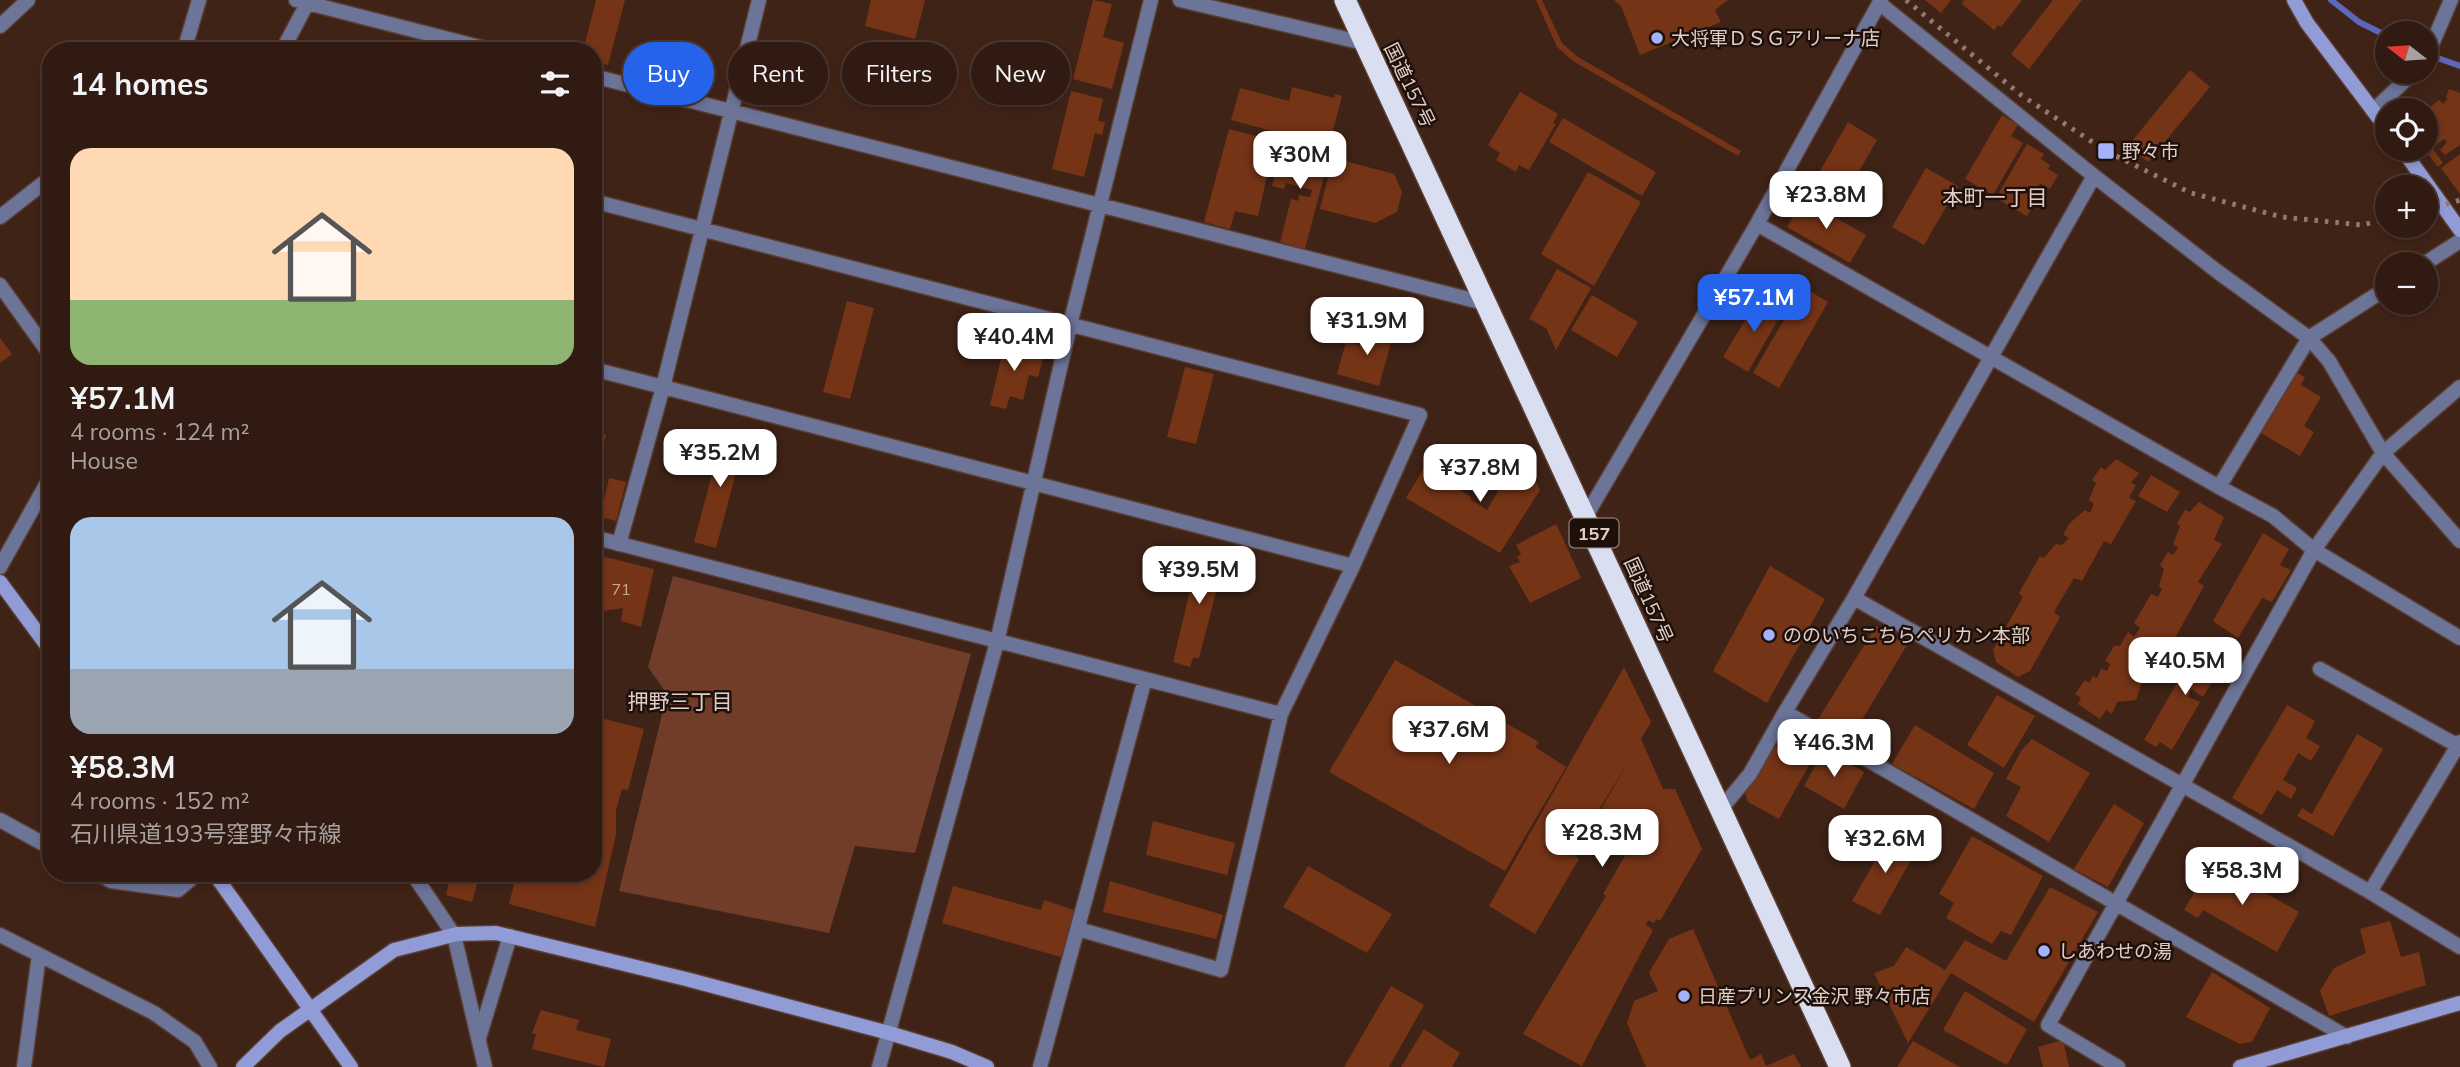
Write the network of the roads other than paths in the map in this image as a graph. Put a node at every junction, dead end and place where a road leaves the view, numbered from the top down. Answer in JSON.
{"nodes":[{"id":1,"x":28,"y":0,"type":"edge"},
{"id":2,"x":199,"y":0,"type":"edge"},
{"id":3,"x":759,"y":0,"type":"edge"},
{"id":4,"x":1150,"y":0,"type":"edge"},
{"id":5,"x":1180,"y":0,"type":"edge"},
{"id":6,"x":1345,"y":0,"type":"edge"},
{"id":7,"x":2294,"y":0,"type":"edge"},
{"id":8,"x":2451,"y":0,"type":"edge"},
{"id":9,"x":304,"y":1,"type":"edge"},
{"id":10,"x":1880,"y":2,"type":"edge"},
{"id":11,"x":0,"y":26,"type":"edge"},
{"id":12,"x":2438,"y":31,"type":"edge"},
{"id":13,"x":187,"y":42,"type":"edge"},
{"id":14,"x":286,"y":42,"type":"edge"},
{"id":15,"x":461,"y":42,"type":"edge"},
{"id":16,"x":1364,"y":43,"type":"junction"},
{"id":17,"x":602,"y":78,"type":"edge"},
{"id":18,"x":2401,"y":84,"type":"edge"},
{"id":19,"x":732,"y":111,"type":"junction"},
{"id":20,"x":2373,"y":111,"type":"junction"},
{"id":21,"x":2375,"y":114,"type":"edge"},
{"id":22,"x":2411,"y":161,"type":"edge"},
{"id":23,"x":2094,"y":176,"type":"junction"},
{"id":24,"x":42,"y":184,"type":"edge"},
{"id":25,"x":602,"y":203,"type":"edge"},
{"id":26,"x":1100,"y":205,"type":"junction"},
{"id":27,"x":0,"y":217,"type":"edge"},
{"id":28,"x":1757,"y":223,"type":"junction"},
{"id":29,"x":702,"y":230,"type":"junction"},
{"id":30,"x":2460,"y":230,"type":"edge"},
{"id":31,"x":2460,"y":241,"type":"edge"},
{"id":32,"x":2438,"y":255,"type":"edge"},
{"id":33,"x":0,"y":285,"type":"edge"},
{"id":34,"x":2375,"y":296,"type":"edge"},
{"id":35,"x":1484,"y":303,"type":"junction"},
{"id":36,"x":1070,"y":325,"type":"junction"},
{"id":37,"x":2309,"y":338,"type":"junction"},
{"id":38,"x":42,"y":343,"type":"edge"},
{"id":39,"x":1990,"y":357,"type":"junction"},
{"id":40,"x":602,"y":371,"type":"edge"},
{"id":41,"x":663,"y":387,"type":"junction"},
{"id":42,"x":2460,"y":387,"type":"edge"},
{"id":43,"x":2383,"y":453,"type":"junction"},
{"id":44,"x":1033,"y":484,"type":"junction"},
{"id":45,"x":2218,"y":487,"type":"junction"},
{"id":46,"x":42,"y":492,"type":"edge"},
{"id":47,"x":1586,"y":516,"type":"junction"},
{"id":48,"x":602,"y":539,"type":"edge"},
{"id":49,"x":2460,"y":541,"type":"edge"},
{"id":50,"x":619,"y":544,"type":"junction"},
{"id":51,"x":2314,"y":550,"type":"junction"},
{"id":52,"x":1353,"y":566,"type":"junction"},
{"id":53,"x":0,"y":567,"type":"edge"},
{"id":54,"x":0,"y":582,"type":"edge"},
{"id":55,"x":1854,"y":598,"type":"junction"},
{"id":56,"x":2460,"y":638,"type":"edge"},
{"id":57,"x":42,"y":639,"type":"edge"},
{"id":58,"x":997,"y":642,"type":"junction"},
{"id":59,"x":2320,"y":670,"type":"dead end"},
{"id":60,"x":1145,"y":679,"type":"junction"},
{"id":61,"x":1785,"y":712,"type":"junction"},
{"id":62,"x":1281,"y":714,"type":"junction"},
{"id":63,"x":2459,"y":745,"type":"edge"},
{"id":64,"x":2183,"y":786,"type":"junction"},
{"id":65,"x":1720,"y":810,"type":"junction"},
{"id":66,"x":0,"y":820,"type":"edge"},
{"id":67,"x":42,"y":843,"type":"edge"},
{"id":68,"x":118,"y":882,"type":"edge"},
{"id":69,"x":187,"y":882,"type":"edge"},
{"id":70,"x":220,"y":882,"type":"edge"},
{"id":71,"x":418,"y":882,"type":"edge"},
{"id":72,"x":2370,"y":892,"type":"junction"},
{"id":73,"x":2117,"y":904,"type":"junction"},
{"id":74,"x":1079,"y":929,"type":"junction"},
{"id":75,"x":0,"y":935,"type":"edge"},
{"id":76,"x":454,"y":935,"type":"junction"},
{"id":77,"x":510,"y":936,"type":"junction"},
{"id":78,"x":2460,"y":947,"type":"edge"},
{"id":79,"x":39,"y":955,"type":"junction"},
{"id":80,"x":2460,"y":1003,"type":"edge"},
{"id":81,"x":310,"y":1009,"type":"junction"},
{"id":82,"x":889,"y":1033,"type":"junction"},
{"id":83,"x":2347,"y":1037,"type":"junction"},
{"id":84,"x":478,"y":1041,"type":"junction"},
{"id":85,"x":24,"y":1067,"type":"edge"},
{"id":86,"x":211,"y":1067,"type":"edge"},
{"id":87,"x":243,"y":1067,"type":"edge"},
{"id":88,"x":351,"y":1067,"type":"edge"},
{"id":89,"x":485,"y":1067,"type":"edge"},
{"id":90,"x":879,"y":1067,"type":"edge"},
{"id":91,"x":987,"y":1067,"type":"edge"},
{"id":92,"x":1040,"y":1067,"type":"edge"},
{"id":93,"x":1840,"y":1067,"type":"edge"},
{"id":94,"x":2118,"y":1067,"type":"edge"},
{"id":95,"x":2240,"y":1067,"type":"edge"}],
"edges":[{"from":1,"to":11,"type":"street"},
{"from":2,"to":13,"type":"street"},
{"from":3,"to":19,"type":"street"},
{"from":4,"to":26,"type":"street"},
{"from":5,"to":16,"type":"street"},
{"from":6,"to":16,"type":"highway","name":"国道157号","number":"157"},
{"from":7,"to":20,"type":"street"},
{"from":8,"to":12,"type":"street"},
{"from":9,"to":14,"type":"street"},
{"from":9,"to":15,"type":"street"},
{"from":10,"to":23,"type":"street"},
{"from":10,"to":28,"type":"street"},
{"from":16,"to":35,"type":"highway","name":"国道157号","number":"157"},
{"from":17,"to":19,"type":"street"},
{"from":18,"to":20,"type":"street"},
{"from":19,"to":26,"type":"street"},
{"from":19,"to":29,"type":"street"},
{"from":20,"to":21,"type":"street"},
{"from":22,"to":30,"type":"street"},
{"from":23,"to":37,"type":"street"},
{"from":23,"to":39,"type":"street"},
{"from":24,"to":27,"type":"street"},
{"from":25,"to":29,"type":"street"},
{"from":26,"to":35,"type":"street"},
{"from":26,"to":36,"type":"street"},
{"from":28,"to":39,"type":"street"},
{"from":28,"to":47,"type":"street"},
{"from":29,"to":36,"type":"street"},
{"from":29,"to":41,"type":"street"},
{"from":31,"to":32,"type":"street"},
{"from":33,"to":38,"type":"street"},
{"from":34,"to":37,"type":"street"},
{"from":35,"to":47,"type":"highway","name":"国道157号","number":"157"},
{"from":36,"to":44,"type":"street"},
{"from":36,"to":52,"type":"street"},
{"from":37,"to":43,"type":"street"},
{"from":37,"to":45,"type":"street"},
{"from":39,"to":45,"type":"street"},
{"from":39,"to":55,"type":"street"},
{"from":40,"to":41,"type":"street"},
{"from":41,"to":44,"type":"street"},
{"from":41,"to":50,"type":"street"},
{"from":42,"to":43,"type":"street"},
{"from":43,"to":49,"type":"street"},
{"from":43,"to":51,"type":"street"},
{"from":44,"to":52,"type":"street"},
{"from":44,"to":58,"type":"street"},
{"from":45,"to":51,"type":"street"},
{"from":46,"to":53,"type":"street"},
{"from":47,"to":65,"type":"highway","name":"国道157号","number":"157"},
{"from":48,"to":50,"type":"street"},
{"from":50,"to":58,"type":"street"},
{"from":51,"to":56,"type":"street"},
{"from":51,"to":64,"type":"street"},
{"from":52,"to":62,"type":"street"},
{"from":54,"to":57,"type":"street"},
{"from":55,"to":61,"type":"street"},
{"from":55,"to":64,"type":"street"},
{"from":58,"to":60,"type":"street"},
{"from":58,"to":82,"type":"street"},
{"from":59,"to":63,"type":"street"},
{"from":60,"to":62,"type":"street"},
{"from":60,"to":74,"type":"street"},
{"from":61,"to":65,"type":"street"},
{"from":61,"to":73,"type":"street"},
{"from":62,"to":74,"type":"street"},
{"from":63,"to":72,"type":"street"},
{"from":64,"to":72,"type":"street"},
{"from":64,"to":73,"type":"street"},
{"from":65,"to":93,"type":"highway","name":"国道157号","number":"157"},
{"from":66,"to":67,"type":"street"},
{"from":68,"to":69,"type":"street"},
{"from":70,"to":81,"type":"street"},
{"from":71,"to":76,"type":"street"},
{"from":72,"to":78,"type":"street"},
{"from":73,"to":83,"type":"street"},
{"from":73,"to":94,"type":"street"},
{"from":74,"to":92,"type":"street"},
{"from":75,"to":79,"type":"street"},
{"from":76,"to":77,"type":"street"},
{"from":76,"to":81,"type":"street"},
{"from":76,"to":84,"type":"street"},
{"from":77,"to":82,"type":"street"},
{"from":77,"to":84,"type":"street"},
{"from":79,"to":85,"type":"street"},
{"from":79,"to":86,"type":"street"},
{"from":80,"to":83,"type":"street"},
{"from":81,"to":87,"type":"street"},
{"from":81,"to":88,"type":"street"},
{"from":82,"to":90,"type":"street"},
{"from":82,"to":91,"type":"street"},
{"from":83,"to":95,"type":"street"},
{"from":84,"to":89,"type":"street"}]}
